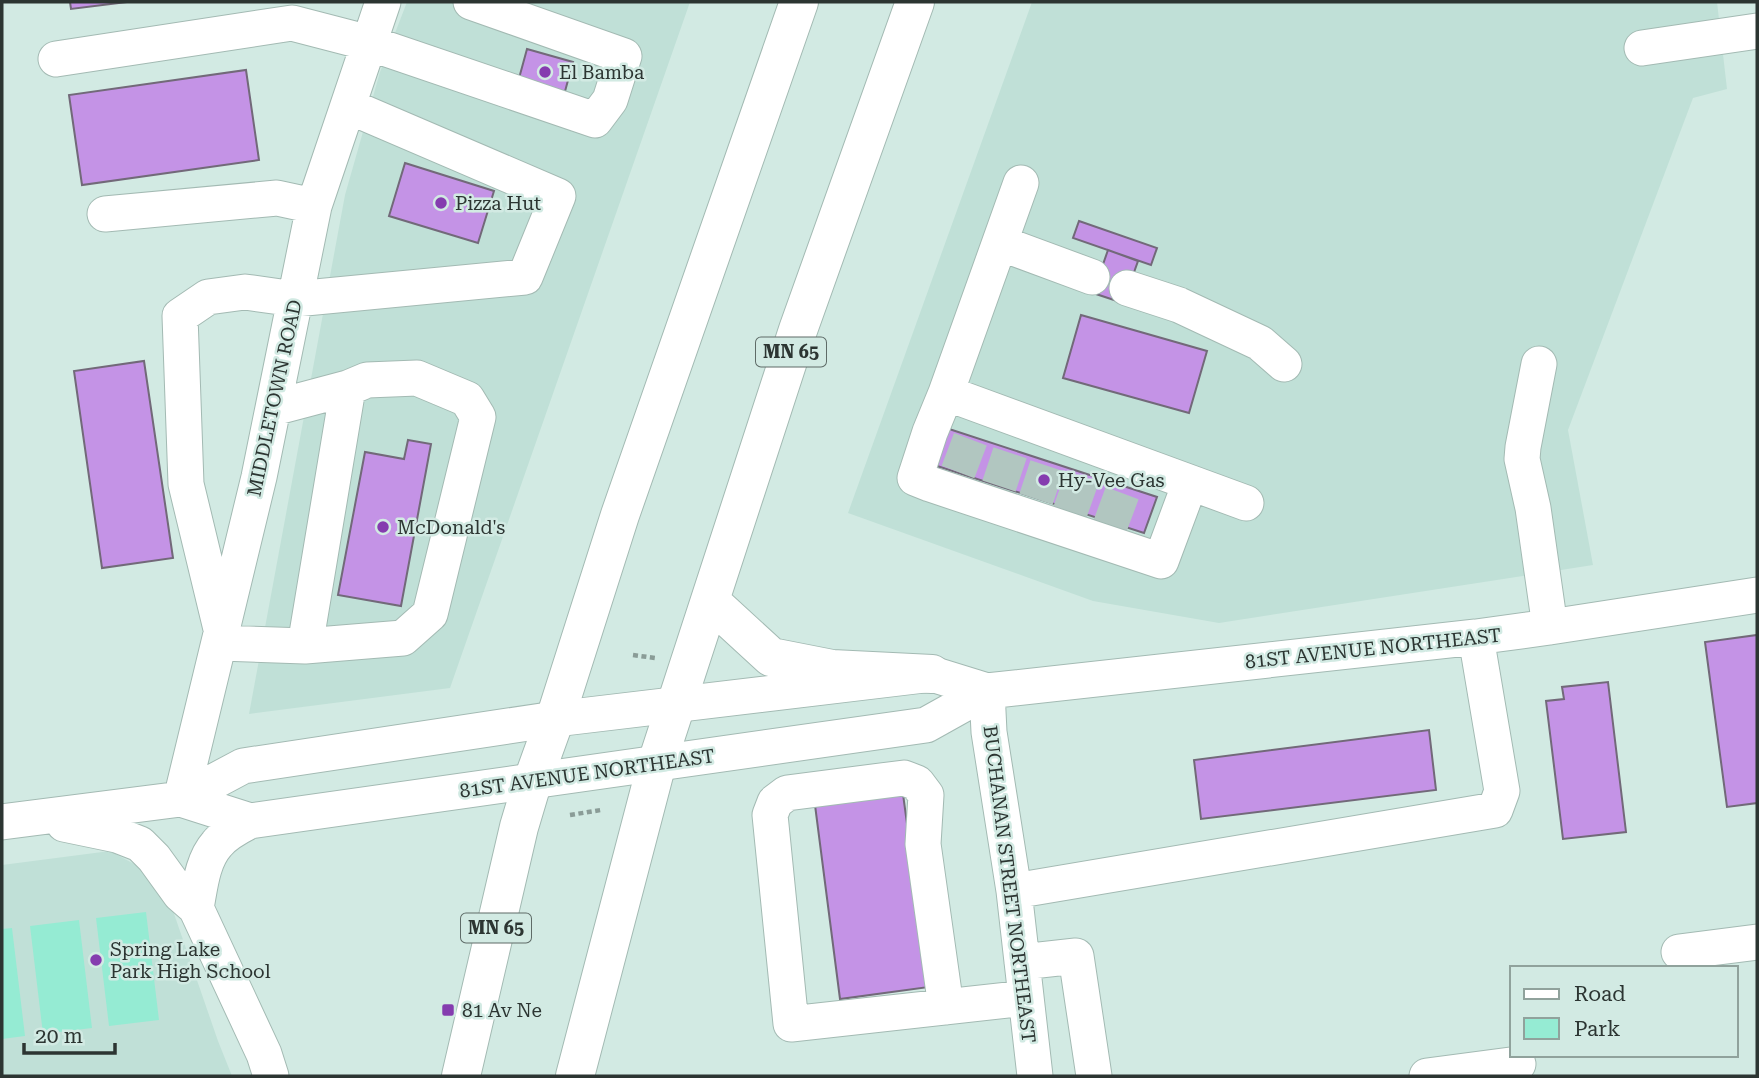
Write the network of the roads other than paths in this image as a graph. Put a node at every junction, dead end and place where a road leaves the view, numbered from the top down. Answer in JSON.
{"nodes":[{"id":1,"x":383,"y":2,"type":"edge"},
{"id":2,"x":471,"y":2,"type":"edge"},
{"id":3,"x":799,"y":2,"type":"edge"},
{"id":4,"x":915,"y":2,"type":"edge"},
{"id":5,"x":1757,"y":31,"type":"edge"},
{"id":6,"x":369,"y":43,"type":"junction"},
{"id":7,"x":1642,"y":48,"type":"dead end"},
{"id":8,"x":56,"y":60,"type":"dead end"},
{"id":9,"x":348,"y":106,"type":"junction"},
{"id":10,"x":1021,"y":183,"type":"dead end"},
{"id":11,"x":314,"y":206,"type":"junction"},
{"id":12,"x":105,"y":214,"type":"dead end"},
{"id":13,"x":1000,"y":243,"type":"junction"},
{"id":14,"x":1092,"y":277,"type":"dead end"},
{"id":15,"x":1127,"y":288,"type":"dead end"},
{"id":16,"x":295,"y":299,"type":"junction"},
{"id":17,"x":1284,"y":364,"type":"dead end"},
{"id":18,"x":1539,"y":364,"type":"dead end"},
{"id":19,"x":348,"y":388,"type":"junction"},
{"id":20,"x":946,"y":393,"type":"junction"},
{"id":21,"x":273,"y":408,"type":"junction"},
{"id":22,"x":1190,"y":483,"type":"junction"},
{"id":23,"x":1246,"y":503,"type":"dead end"},
{"id":24,"x":1757,"y":595,"type":"edge"},
{"id":25,"x":710,"y":601,"type":"junction"},
{"id":26,"x":1550,"y":627,"type":"junction"},
{"id":27,"x":1476,"y":637,"type":"junction"},
{"id":28,"x":221,"y":638,"type":"junction"},
{"id":29,"x":305,"y":646,"type":"junction"},
{"id":30,"x":932,"y":674,"type":"junction"},
{"id":31,"x":987,"y":691,"type":"junction"},
{"id":32,"x":676,"y":705,"type":"junction"},
{"id":33,"x":555,"y":719,"type":"junction"},
{"id":34,"x":657,"y":763,"type":"junction"},
{"id":35,"x":533,"y":780,"type":"junction"},
{"id":36,"x":181,"y":799,"type":"junction"},
{"id":37,"x":36,"y":818,"type":"junction"},
{"id":38,"x":250,"y":821,"type":"junction"},
{"id":39,"x":2,"y":822,"type":"edge"},
{"id":40,"x":1014,"y":891,"type":"junction"},
{"id":41,"x":196,"y":908,"type":"junction"},
{"id":42,"x":1757,"y":942,"type":"edge"},
{"id":43,"x":1679,"y":953,"type":"dead end"},
{"id":44,"x":1022,"y":962,"type":"junction"},
{"id":45,"x":1026,"y":998,"type":"junction"},
{"id":46,"x":946,"y":1007,"type":"junction"},
{"id":47,"x":1518,"y":1064,"type":"dead end"},
{"id":48,"x":271,"y":1076,"type":"edge"},
{"id":49,"x":461,"y":1076,"type":"edge"},
{"id":50,"x":575,"y":1076,"type":"edge"},
{"id":51,"x":1035,"y":1076,"type":"edge"},
{"id":52,"x":1094,"y":1076,"type":"edge"},
{"id":53,"x":1427,"y":1076,"type":"edge"}],
"edges":[{"from":1,"to":6,"type":"street","name":"MIDDLETOWN ROAD"},
{"from":2,"to":6,"type":"street"},
{"from":3,"to":33,"type":"highway","number":"MN 65"},
{"from":4,"to":25,"type":"highway","number":"MN 65"},
{"from":5,"to":7,"type":"street"},
{"from":6,"to":8,"type":"street"},
{"from":6,"to":9,"type":"street","name":"MIDDLETOWN ROAD"},
{"from":9,"to":11,"type":"street","name":"MIDDLETOWN ROAD"},
{"from":9,"to":16,"type":"street"},
{"from":10,"to":13,"type":"street"},
{"from":11,"to":12,"type":"street"},
{"from":11,"to":16,"type":"street","name":"MIDDLETOWN ROAD"},
{"from":13,"to":14,"type":"street"},
{"from":13,"to":20,"type":"street"},
{"from":15,"to":17,"type":"street"},
{"from":16,"to":21,"type":"street","name":"MIDDLETOWN ROAD"},
{"from":16,"to":28,"type":"street"},
{"from":18,"to":26,"type":"street"},
{"from":19,"to":21,"type":"street"},
{"from":19,"to":29,"type":"street"},
{"from":19,"to":29,"type":"street"},
{"from":20,"to":22,"type":"street"},
{"from":20,"to":22,"type":"street"},
{"from":21,"to":28,"type":"street","name":"MIDDLETOWN ROAD"},
{"from":22,"to":23,"type":"street"},
{"from":24,"to":26,"type":"street","name":"81ST AVENUE NORTHEAST"},
{"from":25,"to":30,"type":"highway"},
{"from":25,"to":32,"type":"highway","number":"MN 65"},
{"from":26,"to":27,"type":"street","name":"81ST AVENUE NORTHEAST"},
{"from":27,"to":31,"type":"street","name":"81ST AVENUE NORTHEAST"},
{"from":27,"to":40,"type":"street"},
{"from":28,"to":29,"type":"street"},
{"from":28,"to":36,"type":"street","name":"MIDDLETOWN ROAD"},
{"from":30,"to":31,"type":"street","name":"81ST AVENUE NORTHEAST"},
{"from":30,"to":32,"type":"street","name":"81ST AVENUE NORTHEAST"},
{"from":31,"to":34,"type":"street","name":"81ST AVENUE NORTHEAST"},
{"from":31,"to":40,"type":"street","name":"BUCHANAN STREET NORTHEAST"},
{"from":32,"to":33,"type":"street","name":"81ST AVENUE NORTHEAST"},
{"from":32,"to":34,"type":"highway","number":"MN 65"},
{"from":33,"to":35,"type":"highway","number":"MN 65"},
{"from":33,"to":36,"type":"street","name":"81ST AVENUE NORTHEAST"},
{"from":34,"to":35,"type":"street","name":"81ST AVENUE NORTHEAST"},
{"from":34,"to":50,"type":"highway","number":"MN 65"},
{"from":35,"to":38,"type":"street","name":"81ST AVENUE NORTHEAST"},
{"from":35,"to":49,"type":"highway","number":"MN 65"},
{"from":36,"to":37,"type":"street","name":"81ST AVENUE NORTHEAST"},
{"from":36,"to":38,"type":"street","name":"81ST AVENUE NORTHEAST"},
{"from":37,"to":39,"type":"street","name":"81ST AVENUE NORTHEAST"},
{"from":37,"to":41,"type":"street"},
{"from":38,"to":41,"type":"street"},
{"from":40,"to":44,"type":"street","name":"BUCHANAN STREET NORTHEAST"},
{"from":41,"to":48,"type":"street"},
{"from":42,"to":43,"type":"street"},
{"from":44,"to":45,"type":"street","name":"BUCHANAN STREET NORTHEAST"},
{"from":44,"to":52,"type":"street"},
{"from":45,"to":46,"type":"street"},
{"from":45,"to":51,"type":"street","name":"BUCHANAN STREET NORTHEAST"},
{"from":46,"to":46,"type":"street"},
{"from":47,"to":53,"type":"street"}]}
